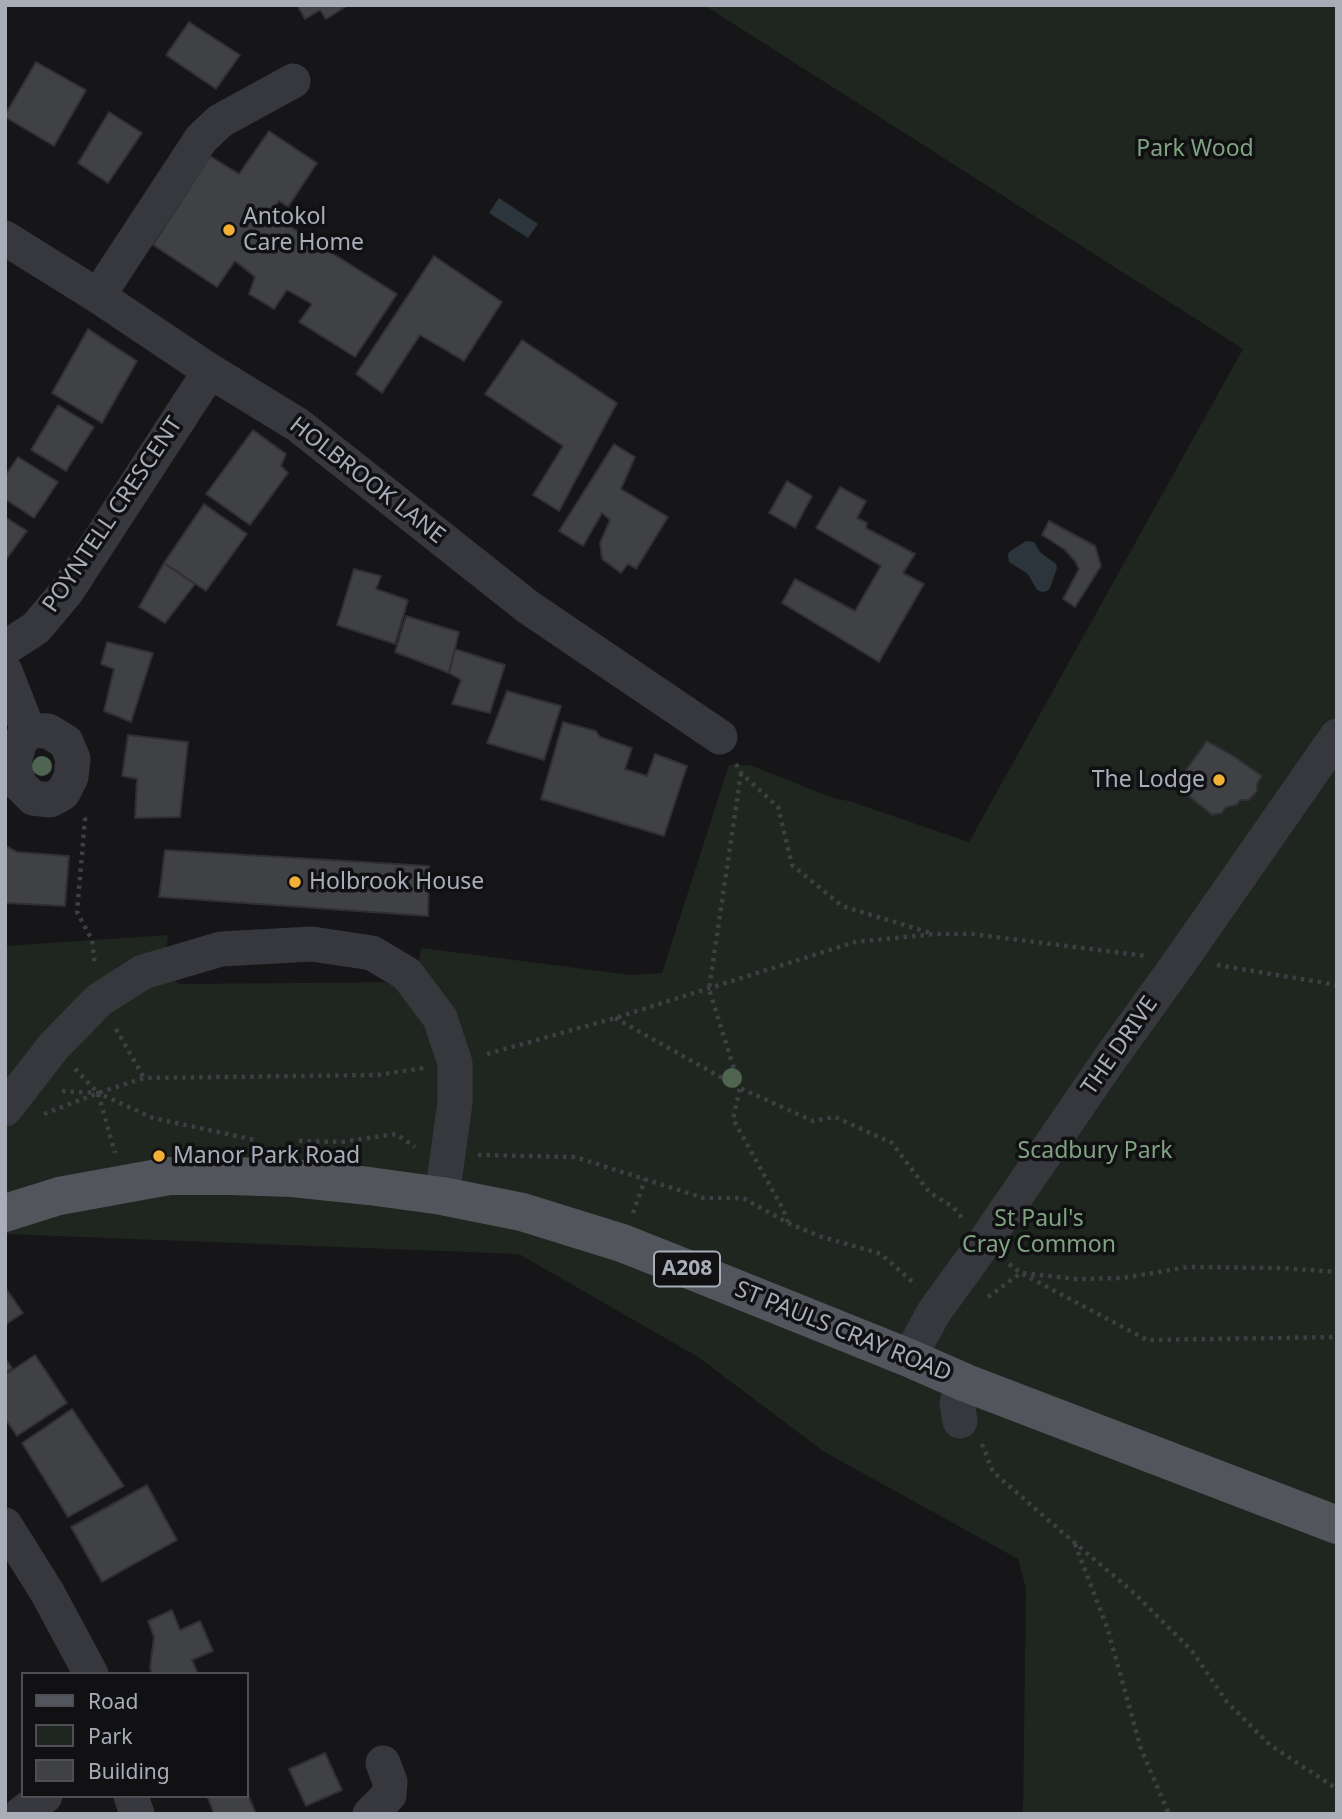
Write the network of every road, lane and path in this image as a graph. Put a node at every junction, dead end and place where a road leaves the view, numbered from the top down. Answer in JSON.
{"nodes":[{"id":1,"x":293,"y":81,"type":"dead end"},
{"id":2,"x":5,"y":238,"type":"edge"},
{"id":3,"x":98,"y":296,"type":"junction"},
{"id":4,"x":209,"y":371,"type":"junction"},
{"id":5,"x":5,"y":648,"type":"edge"},
{"id":6,"x":5,"y":671,"type":"edge"},
{"id":7,"x":1337,"y":736,"type":"edge"},
{"id":8,"x":720,"y":737,"type":"joint"},
{"id":9,"x":741,"y":773,"type":"junction"},
{"id":10,"x":63,"y":793,"type":"joint"},
{"id":11,"x":935,"y":934,"type":"junction"},
{"id":12,"x":92,"y":940,"type":"dead end"},
{"id":13,"x":1181,"y":960,"type":"junction"},
{"id":14,"x":1337,"y":985,"type":"edge"},
{"id":15,"x":709,"y":989,"type":"junction"},
{"id":16,"x":615,"y":1018,"type":"junction"},
{"id":17,"x":455,"y":1063,"type":"junction"},
{"id":18,"x":708,"y":1071,"type":"dead end"},
{"id":19,"x":98,"y":1093,"type":"junction"},
{"id":20,"x":20,"y":1113,"type":"edge"},
{"id":21,"x":267,"y":1140,"type":"dead end"},
{"id":22,"x":292,"y":1141,"type":"dead end"},
{"id":23,"x":448,"y":1153,"type":"junction"},
{"id":24,"x":124,"y":1184,"type":"junction"},
{"id":25,"x":442,"y":1196,"type":"junction"},
{"id":26,"x":783,"y":1209,"type":"junction"},
{"id":27,"x":5,"y":1213,"type":"edge"},
{"id":28,"x":776,"y":1216,"type":"junction"},
{"id":29,"x":789,"y":1223,"type":"junction"},
{"id":30,"x":1021,"y":1273,"type":"dead end"},
{"id":31,"x":927,"y":1325,"type":"junction"},
{"id":32,"x":1337,"y":1337,"type":"edge"},
{"id":33,"x":909,"y":1358,"type":"junction"},
{"id":34,"x":962,"y":1401,"type":"junction"},
{"id":35,"x":5,"y":1525,"type":"edge"},
{"id":36,"x":1337,"y":1525,"type":"edge"},
{"id":37,"x":1074,"y":1543,"type":"junction"},
{"id":38,"x":90,"y":1672,"type":"edge"},
{"id":39,"x":383,"y":1763,"type":"dead end"},
{"id":40,"x":1337,"y":1789,"type":"edge"},
{"id":41,"x":42,"y":1798,"type":"edge"},
{"id":42,"x":21,"y":1814,"type":"edge"},
{"id":43,"x":370,"y":1814,"type":"edge"},
{"id":44,"x":1169,"y":1814,"type":"edge"}],
"edges":[{"from":1,"to":3,"type":"street"},
{"from":2,"to":3,"type":"street","name":"HOLBROOK LANE"},
{"from":3,"to":4,"type":"street","name":"HOLBROOK LANE"},
{"from":4,"to":5,"type":"street","name":"POYNTELL CRESCENT"},
{"from":4,"to":8,"type":"street","name":"HOLBROOK LANE"},
{"from":6,"to":10,"type":"street"},
{"from":7,"to":13,"type":"street","name":"THE DRIVE"},
{"from":8,"to":9,"type":"path"},
{"from":9,"to":11,"type":"path"},
{"from":9,"to":15,"type":"path"},
{"from":10,"to":12,"type":"path"},
{"from":11,"to":13,"type":"path"},
{"from":11,"to":15,"type":"path"},
{"from":13,"to":14,"type":"path"},
{"from":13,"to":31,"type":"street","name":"THE DRIVE"},
{"from":15,"to":16,"type":"path"},
{"from":15,"to":26,"type":"path"},
{"from":16,"to":17,"type":"path"},
{"from":16,"to":18,"type":"path"},
{"from":17,"to":19,"type":"path"},
{"from":17,"to":20,"type":"street"},
{"from":17,"to":23,"type":"street"},
{"from":19,"to":20,"type":"path"},
{"from":19,"to":21,"type":"path"},
{"from":19,"to":24,"type":"path"},
{"from":22,"to":23,"type":"path"},
{"from":23,"to":25,"type":"street"},
{"from":23,"to":28,"type":"path"},
{"from":24,"to":25,"type":"main road","name":"ST PAULS CRAY ROAD","number":"A208"},
{"from":24,"to":27,"type":"main road","name":"ST PAULS CRAY ROAD","number":"A208"},
{"from":25,"to":33,"type":"main road","name":"ST PAULS CRAY ROAD","number":"A208"},
{"from":26,"to":28,"type":"path"},
{"from":26,"to":29,"type":"path"},
{"from":28,"to":29,"type":"path"},
{"from":29,"to":31,"type":"path"},
{"from":30,"to":32,"type":"path"},
{"from":31,"to":33,"type":"street","name":"THE DRIVE"},
{"from":33,"to":34,"type":"main road","name":"ST PAULS CRAY ROAD","number":"A208"},
{"from":34,"to":36,"type":"main road","name":"ST PAULS CRAY ROAD","number":"A208"},
{"from":34,"to":37,"type":"path"},
{"from":35,"to":38,"type":"street"},
{"from":37,"to":40,"type":"path"},
{"from":37,"to":44,"type":"path"},
{"from":39,"to":43,"type":"street"},
{"from":41,"to":42,"type":"street"}]}
